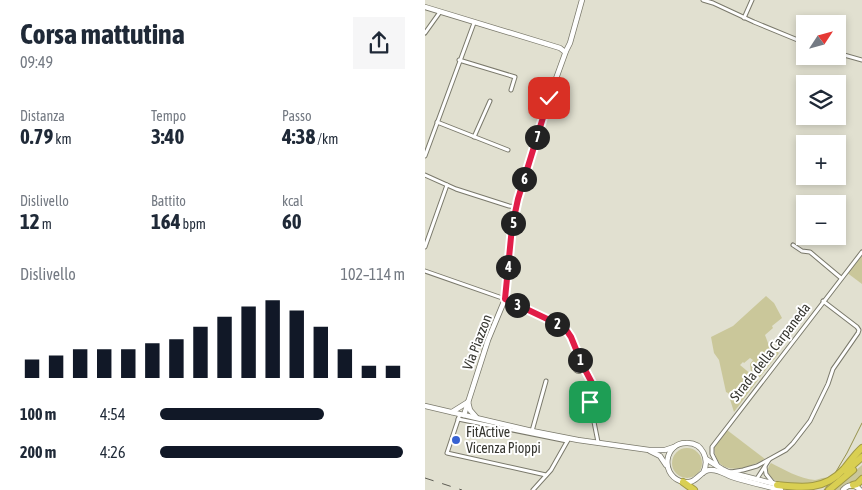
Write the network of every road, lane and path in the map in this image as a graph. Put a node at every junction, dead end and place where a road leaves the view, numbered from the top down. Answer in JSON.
{"nodes":[{"id":1,"x":582,"y":0,"type":"edge"},
{"id":2,"x":703,"y":0,"type":"edge"},
{"id":3,"x":752,"y":0,"type":"edge"},
{"id":4,"x":425,"y":7,"type":"edge"},
{"id":5,"x":440,"y":12,"type":"junction"},
{"id":6,"x":744,"y":18,"type":"junction"},
{"id":7,"x":473,"y":22,"type":"junction"},
{"id":8,"x":425,"y":33,"type":"edge"},
{"id":9,"x":796,"y":40,"type":"edge"},
{"id":10,"x":570,"y":43,"type":"junction"},
{"id":11,"x":559,"y":48,"type":"junction"},
{"id":12,"x":565,"y":52,"type":"junction"},
{"id":13,"x":846,"y":56,"type":"edge"},
{"id":14,"x":459,"y":60,"type":"junction"},
{"id":15,"x":862,"y":60,"type":"edge"},
{"id":16,"x":511,"y":90,"type":"dead end"},
{"id":17,"x":490,"y":101,"type":"dead end"},
{"id":18,"x":437,"y":122,"type":"junction"},
{"id":19,"x":474,"y":137,"type":"junction"},
{"id":20,"x":508,"y":150,"type":"dead end"},
{"id":21,"x":425,"y":156,"type":"edge"},
{"id":22,"x":425,"y":175,"type":"edge"},
{"id":23,"x":447,"y":185,"type":"junction"},
{"id":24,"x":516,"y":207,"type":"junction"},
{"id":25,"x":793,"y":244,"type":"dead end"},
{"id":26,"x":425,"y":247,"type":"edge"},
{"id":27,"x":862,"y":252,"type":"edge"},
{"id":28,"x":425,"y":271,"type":"edge"},
{"id":29,"x":841,"y":278,"type":"junction"},
{"id":30,"x":505,"y":299,"type":"junction"},
{"id":31,"x":823,"y":301,"type":"junction"},
{"id":32,"x":577,"y":353,"type":"junction"},
{"id":33,"x":577,"y":363,"type":"junction"},
{"id":34,"x":583,"y":365,"type":"junction"},
{"id":35,"x":580,"y":371,"type":"junction"},
{"id":36,"x":591,"y":380,"type":"junction"},
{"id":37,"x":546,"y":381,"type":"dead end"},
{"id":38,"x":468,"y":404,"type":"junction"},
{"id":39,"x":425,"y":406,"type":"edge"},
{"id":40,"x":452,"y":412,"type":"junction"},
{"id":41,"x":460,"y":416,"type":"junction"},
{"id":42,"x":477,"y":418,"type":"junction"},
{"id":43,"x":532,"y":430,"type":"junction"},
{"id":44,"x":569,"y":439,"type":"junction"},
{"id":45,"x":598,"y":442,"type":"junction"},
{"id":46,"x":674,"y":447,"type":"junction"},
{"id":47,"x":862,"y":448,"type":"edge"},
{"id":48,"x":649,"y":450,"type":"junction"},
{"id":49,"x":862,"y":457,"type":"edge"},
{"id":50,"x":771,"y":458,"type":"junction"},
{"id":51,"x":706,"y":459,"type":"junction"},
{"id":52,"x":862,"y":462,"type":"edge"},
{"id":53,"x":765,"y":466,"type":"junction"},
{"id":54,"x":668,"y":467,"type":"junction"},
{"id":55,"x":720,"y":468,"type":"junction"},
{"id":56,"x":728,"y":472,"type":"junction"},
{"id":57,"x":703,"y":473,"type":"junction"},
{"id":58,"x":546,"y":475,"type":"junction"},
{"id":59,"x":862,"y":479,"type":"edge"},
{"id":60,"x":757,"y":480,"type":"junction"},
{"id":61,"x":683,"y":482,"type":"junction"},
{"id":62,"x":752,"y":482,"type":"junction"},
{"id":63,"x":862,"y":484,"type":"edge"},
{"id":64,"x":853,"y":485,"type":"junction"},
{"id":65,"x":777,"y":486,"type":"edge"},
{"id":66,"x":533,"y":490,"type":"edge"},
{"id":67,"x":693,"y":490,"type":"edge"},
{"id":68,"x":795,"y":490,"type":"edge"},
{"id":69,"x":824,"y":490,"type":"edge"},
{"id":70,"x":829,"y":490,"type":"edge"},
{"id":71,"x":843,"y":490,"type":"edge"},
{"id":72,"x":860,"y":490,"type":"edge"}],
"edges":[{"from":1,"to":10,"type":"street","name":"Via Piazzon"},
{"from":2,"to":6,"type":"street"},
{"from":3,"to":6,"type":"street"},
{"from":4,"to":5,"type":"street"},
{"from":5,"to":7,"type":"street"},
{"from":5,"to":8,"type":"street"},
{"from":6,"to":9,"type":"street"},
{"from":7,"to":11,"type":"street"},
{"from":7,"to":14,"type":"street"},
{"from":10,"to":11,"type":"street"},
{"from":10,"to":12,"type":"street","name":"Via Piazzon"},
{"from":11,"to":12,"type":"street"},
{"from":12,"to":24,"type":"street","name":"Via Piazzon"},
{"from":13,"to":15,"type":"street"},
{"from":14,"to":16,"type":"street"},
{"from":14,"to":18,"type":"street"},
{"from":17,"to":19,"type":"street"},
{"from":18,"to":19,"type":"street"},
{"from":18,"to":21,"type":"street"},
{"from":19,"to":20,"type":"street"},
{"from":22,"to":23,"type":"street"},
{"from":23,"to":24,"type":"street"},
{"from":23,"to":26,"type":"street"},
{"from":24,"to":30,"type":"street","name":"Via Piazzon"},
{"from":25,"to":29,"type":"street"},
{"from":27,"to":29,"type":"street","name":"Strada della Carpaneda"},
{"from":28,"to":30,"type":"street"},
{"from":29,"to":31,"type":"street","name":"Strada della Carpaneda"},
{"from":30,"to":32,"type":"street"},
{"from":30,"to":38,"type":"street","name":"Via Piazzon"},
{"from":31,"to":50,"type":"street"},
{"from":31,"to":55,"type":"street","name":"Strada della Carpaneda"},
{"from":32,"to":33,"type":"street"},
{"from":32,"to":34,"type":"street"},
{"from":33,"to":34,"type":"street"},
{"from":33,"to":35,"type":"street"},
{"from":34,"to":35,"type":"street"},
{"from":34,"to":36,"type":"street"},
{"from":35,"to":36,"type":"street"},
{"from":36,"to":45,"type":"street"},
{"from":37,"to":43,"type":"street"},
{"from":38,"to":40,"type":"street"},
{"from":38,"to":41,"type":"street","name":"Via Piazzon"},
{"from":38,"to":42,"type":"street"},
{"from":39,"to":40,"type":"street"},
{"from":40,"to":41,"type":"street"},
{"from":41,"to":42,"type":"street"},
{"from":41,"to":44,"type":"street"},
{"from":41,"to":58,"type":"street"},
{"from":42,"to":43,"type":"street"},
{"from":43,"to":44,"type":"street"},
{"from":44,"to":45,"type":"street"},
{"from":44,"to":58,"type":"street"},
{"from":45,"to":48,"type":"street"},
{"from":46,"to":48,"type":"street"},
{"from":46,"to":51,"type":"street"},
{"from":46,"to":54,"type":"street"},
{"from":47,"to":65,"type":"highway"},
{"from":48,"to":54,"type":"street"},
{"from":49,"to":69,"type":"highway"},
{"from":50,"to":53,"type":"street"},
{"from":50,"to":56,"type":"street"},
{"from":51,"to":55,"type":"street"},
{"from":51,"to":57,"type":"street"},
{"from":52,"to":70,"type":"highway"},
{"from":53,"to":60,"type":"street"},
{"from":53,"to":65,"type":"street"},
{"from":54,"to":61,"type":"street"},
{"from":55,"to":56,"type":"street"},
{"from":56,"to":60,"type":"street"},
{"from":57,"to":61,"type":"street"},
{"from":57,"to":62,"type":"street"},
{"from":58,"to":66,"type":"street"},
{"from":59,"to":64,"type":"highway"},
{"from":60,"to":62,"type":"street"},
{"from":60,"to":65,"type":"street"},
{"from":61,"to":67,"type":"highway"},
{"from":62,"to":65,"type":"street"},
{"from":63,"to":72,"type":"highway"},
{"from":64,"to":71,"type":"street"},
{"from":64,"to":72,"type":"street"},
{"from":65,"to":68,"type":"street"}]}
